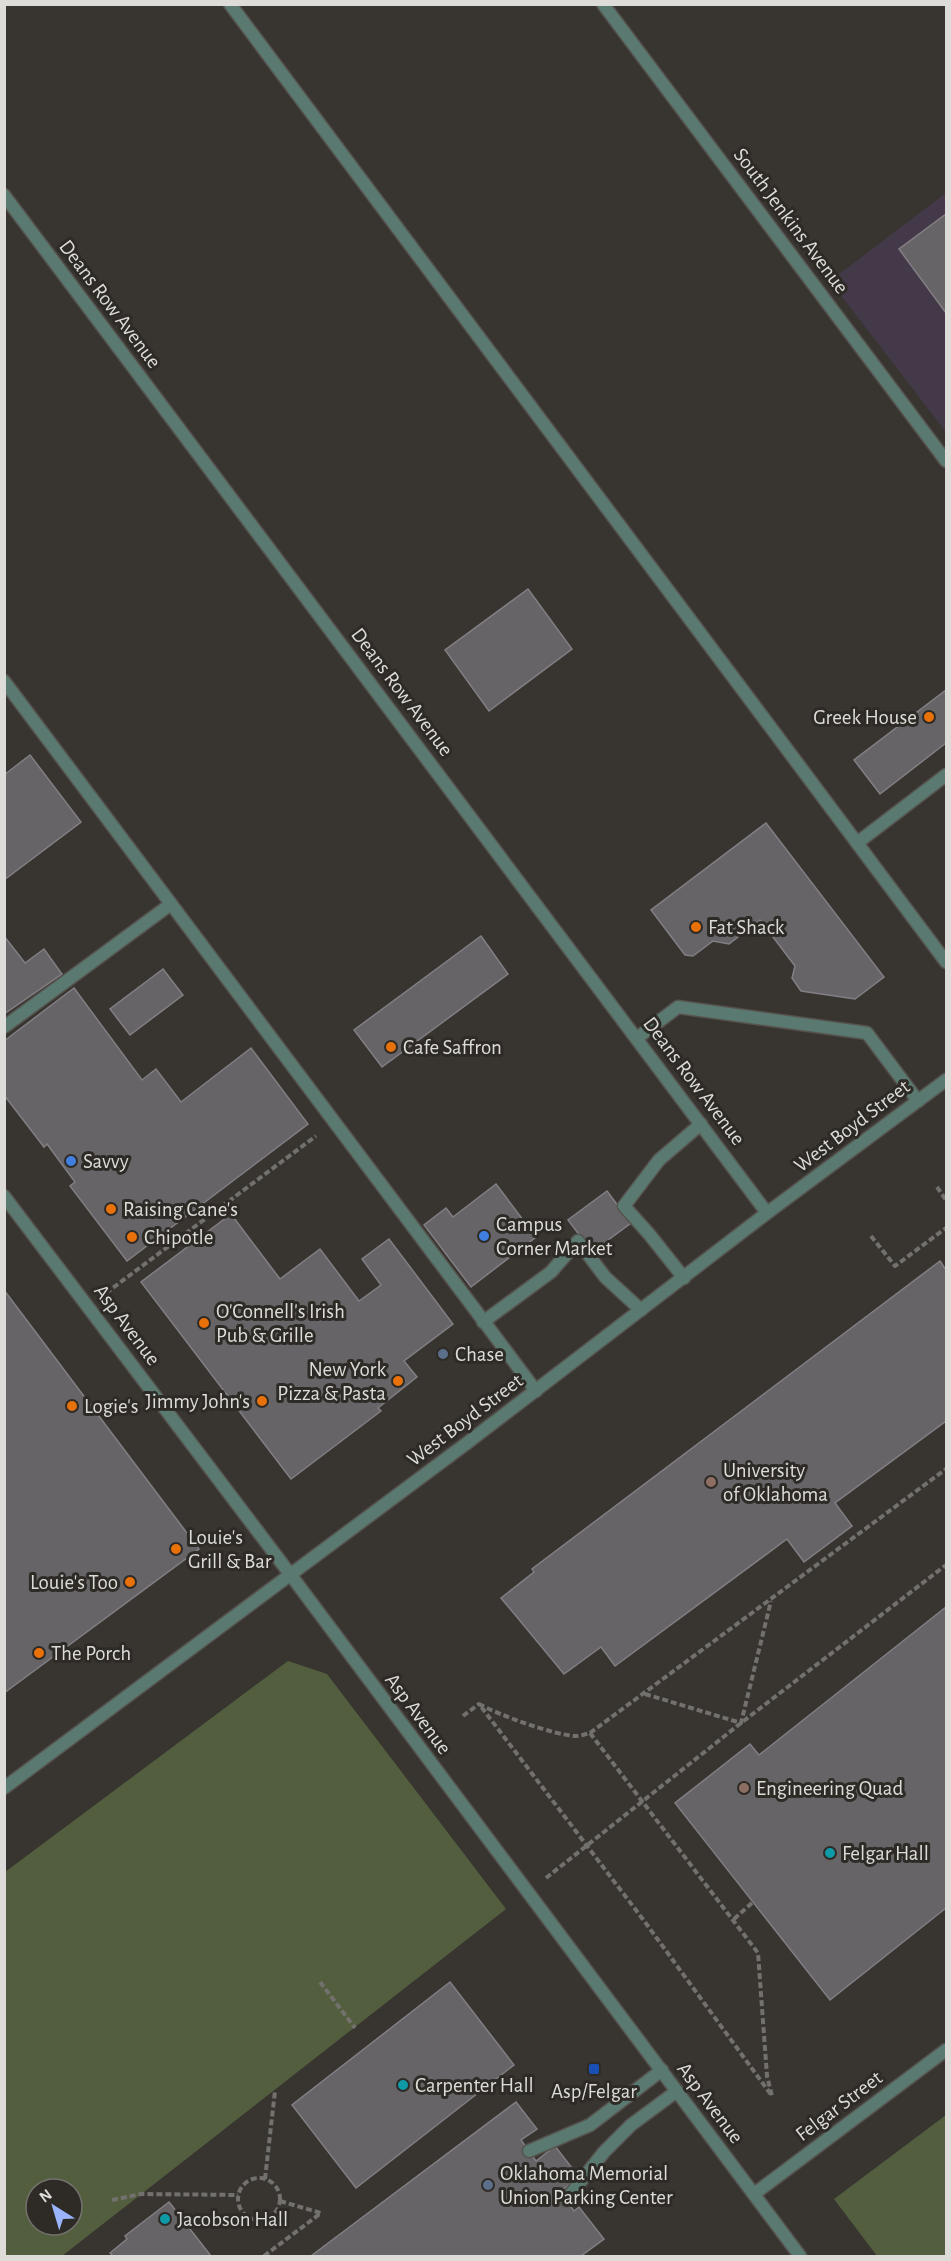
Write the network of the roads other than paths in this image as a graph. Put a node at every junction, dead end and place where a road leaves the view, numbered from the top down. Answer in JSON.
{"nodes":[{"id":1,"x":230,"y":4,"type":"edge"},
{"id":2,"x":603,"y":4,"type":"edge"},
{"id":3,"x":4,"y":195,"type":"edge"},
{"id":4,"x":946,"y":461,"type":"edge"},
{"id":5,"x":4,"y":681,"type":"edge"},
{"id":6,"x":946,"y":775,"type":"edge"},
{"id":7,"x":857,"y":843,"type":"junction"},
{"id":8,"x":171,"y":904,"type":"junction"},
{"id":9,"x":946,"y":962,"type":"edge"},
{"id":10,"x":4,"y":1027,"type":"edge"},
{"id":11,"x":637,"y":1038,"type":"junction"},
{"id":12,"x":946,"y":1080,"type":"edge"},
{"id":13,"x":918,"y":1101,"type":"junction"},
{"id":14,"x":701,"y":1124,"type":"junction"},
{"id":15,"x":4,"y":1196,"type":"edge"},
{"id":16,"x":767,"y":1213,"type":"junction"},
{"id":17,"x":684,"y":1278,"type":"junction"},
{"id":18,"x":641,"y":1310,"type":"junction"},
{"id":19,"x":483,"y":1322,"type":"junction"},
{"id":20,"x":536,"y":1391,"type":"junction"},
{"id":21,"x":290,"y":1574,"type":"junction"},
{"id":22,"x":4,"y":1788,"type":"edge"},
{"id":23,"x":946,"y":2050,"type":"edge"},
{"id":24,"x":662,"y":2070,"type":"junction"},
{"id":25,"x":677,"y":2091,"type":"junction"},
{"id":26,"x":529,"y":2151,"type":"dead end"},
{"id":27,"x":754,"y":2194,"type":"junction"},
{"id":28,"x":566,"y":2200,"type":"dead end"},
{"id":29,"x":800,"y":2256,"type":"edge"}],
"edges":[{"from":1,"to":7,"type":"street"},
{"from":2,"to":4,"type":"street","name":"South Jenkins Avenue"},
{"from":3,"to":11,"type":"street","name":"Deans Row Avenue"},
{"from":5,"to":8,"type":"street"},
{"from":6,"to":7,"type":"street"},
{"from":7,"to":9,"type":"street"},
{"from":8,"to":10,"type":"street"},
{"from":8,"to":19,"type":"street"},
{"from":11,"to":13,"type":"street"},
{"from":11,"to":14,"type":"street","name":"Deans Row Avenue"},
{"from":12,"to":13,"type":"street","name":"West Boyd Street"},
{"from":13,"to":16,"type":"street","name":"West Boyd Street"},
{"from":14,"to":16,"type":"street","name":"Deans Row Avenue"},
{"from":14,"to":17,"type":"street"},
{"from":15,"to":21,"type":"street","name":"Asp Avenue"},
{"from":16,"to":17,"type":"street","name":"West Boyd Street"},
{"from":17,"to":18,"type":"street","name":"West Boyd Street"},
{"from":18,"to":19,"type":"street"},
{"from":18,"to":20,"type":"street","name":"West Boyd Street"},
{"from":19,"to":20,"type":"street"},
{"from":20,"to":21,"type":"street","name":"West Boyd Street"},
{"from":21,"to":22,"type":"street","name":"West Boyd Street"},
{"from":21,"to":24,"type":"street","name":"Asp Avenue"},
{"from":23,"to":27,"type":"street","name":"Felgar Street"},
{"from":24,"to":25,"type":"street","name":"Asp Avenue"},
{"from":24,"to":26,"type":"street"},
{"from":25,"to":27,"type":"street","name":"Asp Avenue"},
{"from":25,"to":28,"type":"street"},
{"from":27,"to":29,"type":"street","name":"Asp Avenue"}]}
